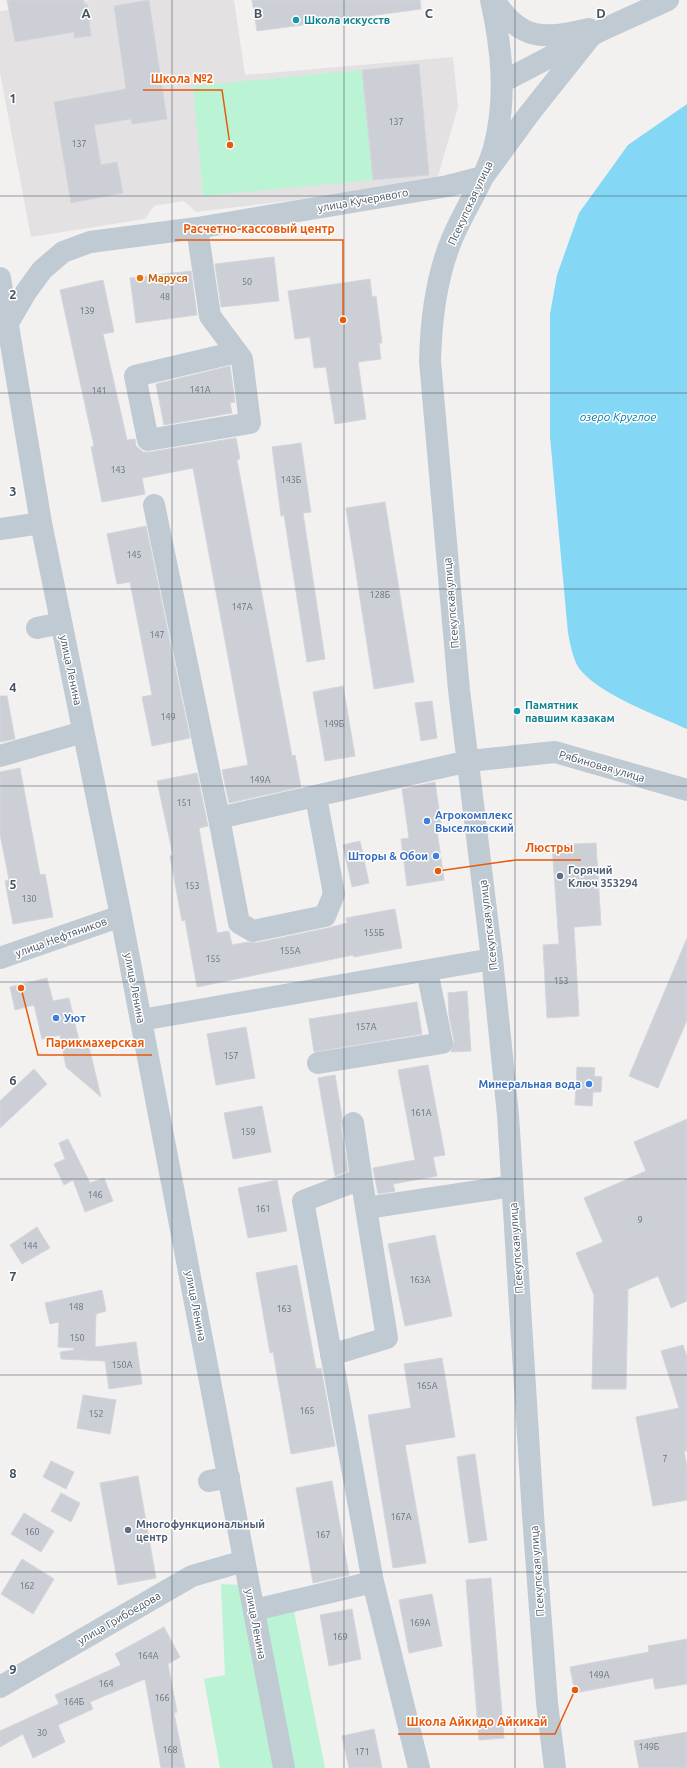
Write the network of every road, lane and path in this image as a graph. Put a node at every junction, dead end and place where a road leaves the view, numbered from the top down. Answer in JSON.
{"nodes":[{"id":1,"x":491,"y":0,"type":"edge"},
{"id":2,"x":494,"y":0,"type":"edge"},
{"id":3,"x":668,"y":0,"type":"edge"},
{"id":4,"x":618,"y":23,"type":"junction"},
{"id":5,"x":591,"y":36,"type":"junction"},
{"id":6,"x":502,"y":82,"type":"junction"},
{"id":7,"x":483,"y":177,"type":"junction"},
{"id":8,"x":197,"y":228,"type":"junction"},
{"id":9,"x":0,"y":278,"type":"edge"},
{"id":10,"x":8,"y":323,"type":"junction"},
{"id":11,"x":237,"y":352,"type":"junction"},
{"id":12,"x":154,"y":505,"type":"dead end"},
{"id":13,"x":41,"y":522,"type":"junction"},
{"id":14,"x":0,"y":529,"type":"edge"},
{"id":15,"x":61,"y":623,"type":"junction"},
{"id":16,"x":37,"y":628,"type":"dead end"},
{"id":17,"x":83,"y":732,"type":"junction"},
{"id":18,"x":0,"y":756,"type":"edge"},
{"id":19,"x":469,"y":761,"type":"junction"},
{"id":20,"x":687,"y":790,"type":"edge"},
{"id":21,"x":316,"y":797,"type":"junction"},
{"id":22,"x":218,"y":818,"type":"junction"},
{"id":23,"x":121,"y":916,"type":"junction"},
{"id":24,"x":0,"y":958,"type":"edge"},
{"id":25,"x":492,"y":959,"type":"junction"},
{"id":26,"x":427,"y":971,"type":"junction"},
{"id":27,"x":141,"y":1020,"type":"junction"},
{"id":28,"x":318,"y":1063,"type":"dead end"},
{"id":29,"x":353,"y":1123,"type":"dead end"},
{"id":30,"x":361,"y":1179,"type":"junction"},
{"id":31,"x":512,"y":1186,"type":"junction"},
{"id":32,"x":366,"y":1208,"type":"junction"},
{"id":33,"x":331,"y":1355,"type":"junction"},
{"id":34,"x":244,"y":1561,"type":"junction"},
{"id":35,"x":373,"y":1582,"type":"junction"},
{"id":36,"x":254,"y":1610,"type":"junction"},
{"id":37,"x":0,"y":1687,"type":"edge"},
{"id":38,"x":284,"y":1768,"type":"edge"},
{"id":39,"x":419,"y":1768,"type":"edge"},
{"id":40,"x":555,"y":1768,"type":"edge"}],
"edges":[{"from":1,"to":6,"type":"street","name":"Псекупская улица"},
{"from":2,"to":4,"type":"street"},
{"from":3,"to":4,"type":"street"},
{"from":4,"to":5,"type":"street"},
{"from":5,"to":6,"type":"street"},
{"from":5,"to":7,"type":"street"},
{"from":6,"to":7,"type":"street","name":"Псекупская улица"},
{"from":7,"to":8,"type":"street","name":"улица Кучерявого"},
{"from":7,"to":19,"type":"street","name":"Псекупская улица"},
{"from":8,"to":10,"type":"street","name":"улица Кучерявого"},
{"from":8,"to":11,"type":"street"},
{"from":9,"to":10,"type":"street","name":"улица Ленина"},
{"from":10,"to":13,"type":"street","name":"улица Ленина"},
{"from":11,"to":11,"type":"street"},
{"from":12,"to":22,"type":"street"},
{"from":13,"to":14,"type":"street"},
{"from":13,"to":15,"type":"street","name":"улица Ленина"},
{"from":15,"to":16,"type":"street"},
{"from":15,"to":17,"type":"street","name":"улица Ленина"},
{"from":17,"to":18,"type":"street"},
{"from":17,"to":23,"type":"street","name":"улица Ленина"},
{"from":19,"to":20,"type":"street","name":"Рябиновая улица"},
{"from":19,"to":21,"type":"street","name":"Рябиновая улица"},
{"from":19,"to":25,"type":"street","name":"Псекупская улица"},
{"from":21,"to":22,"type":"street","name":"Рябиновая улица"},
{"from":21,"to":22,"type":"street"},
{"from":23,"to":24,"type":"street","name":"улица Нефтяников"},
{"from":23,"to":27,"type":"street","name":"улица Ленина"},
{"from":25,"to":26,"type":"street"},
{"from":25,"to":31,"type":"street","name":"Псекупская улица"},
{"from":26,"to":27,"type":"street"},
{"from":26,"to":28,"type":"street"},
{"from":27,"to":34,"type":"street","name":"улица Ленина"},
{"from":29,"to":30,"type":"street"},
{"from":30,"to":32,"type":"street"},
{"from":30,"to":33,"type":"street"},
{"from":31,"to":32,"type":"street"},
{"from":31,"to":40,"type":"street","name":"Псекупская улица"},
{"from":32,"to":33,"type":"street"},
{"from":33,"to":35,"type":"street"},
{"from":34,"to":36,"type":"street","name":"улица Ленина"},
{"from":34,"to":37,"type":"street","name":"улица Грибоедова"},
{"from":35,"to":36,"type":"street"},
{"from":35,"to":39,"type":"street"},
{"from":36,"to":38,"type":"street","name":"улица Ленина"}]}
